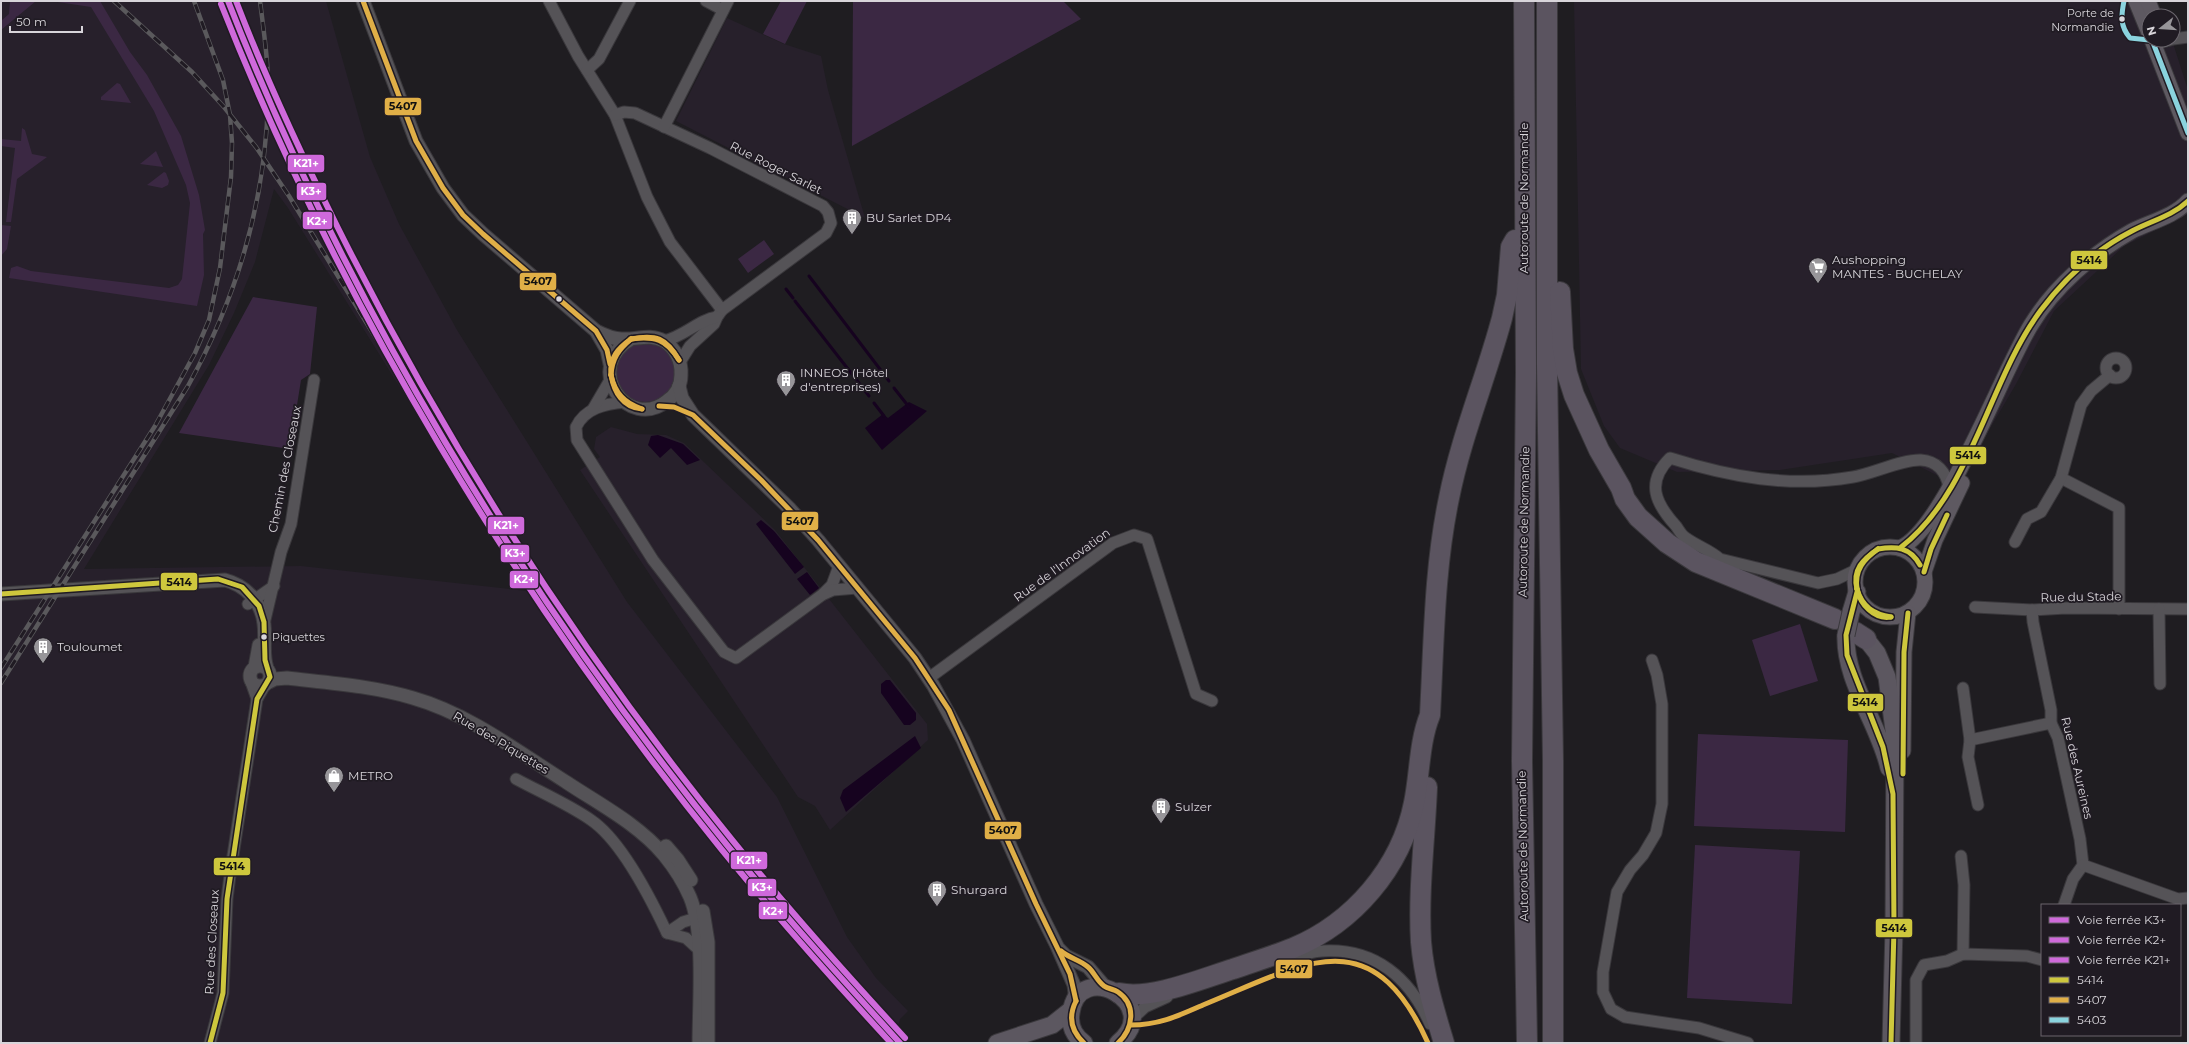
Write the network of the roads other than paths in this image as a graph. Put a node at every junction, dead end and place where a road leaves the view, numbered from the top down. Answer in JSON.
{"nodes":[{"id":1,"x":363,"y":1,"type":"edge"},
{"id":2,"x":549,"y":1,"type":"edge"},
{"id":3,"x":630,"y":1,"type":"edge"},
{"id":4,"x":706,"y":1,"type":"edge"},
{"id":5,"x":1524,"y":1,"type":"edge"},
{"id":6,"x":1547,"y":1,"type":"edge"},
{"id":7,"x":725,"y":5,"type":"edge"},
{"id":8,"x":2163,"y":48,"type":"edge"},
{"id":9,"x":2164,"y":48,"type":"edge"},
{"id":10,"x":587,"y":70,"type":"junction"},
{"id":11,"x":2188,"y":107,"type":"edge"},
{"id":12,"x":615,"y":115,"type":"junction"},
{"id":13,"x":664,"y":126,"type":"junction"},
{"id":14,"x":2188,"y":133,"type":"edge"},
{"id":15,"x":2188,"y":201,"type":"edge"},
{"id":16,"x":2188,"y":212,"type":"edge"},
{"id":17,"x":1524,"y":222,"type":"junction"},
{"id":18,"x":1548,"y":232,"type":"junction"},
{"id":19,"x":720,"y":314,"type":"junction"},
{"id":20,"x":596,"y":331,"type":"junction"},
{"id":21,"x":631,"y":339,"type":"junction"},
{"id":22,"x":664,"y":341,"type":"junction"},
{"id":23,"x":680,"y":362,"type":"junction"},
{"id":24,"x":610,"y":364,"type":"junction"},
{"id":25,"x":2110,"y":375,"type":"dead end"},
{"id":26,"x":314,"y":380,"type":"dead end"},
{"id":27,"x":610,"y":380,"type":"junction"},
{"id":28,"x":679,"y":386,"type":"junction"},
{"id":29,"x":624,"y":402,"type":"junction"},
{"id":30,"x":659,"y":406,"type":"junction"},
{"id":31,"x":591,"y":411,"type":"junction"},
{"id":32,"x":693,"y":415,"type":"junction"},
{"id":33,"x":2061,"y":478,"type":"junction"},
{"id":34,"x":1949,"y":487,"type":"junction"},
{"id":35,"x":1621,"y":488,"type":"junction"},
{"id":36,"x":2015,"y":542,"type":"dead end"},
{"id":37,"x":1900,"y":548,"type":"junction"},
{"id":38,"x":1720,"y":559,"type":"junction"},
{"id":39,"x":839,"y":566,"type":"junction"},
{"id":40,"x":1858,"y":569,"type":"junction"},
{"id":41,"x":1924,"y":572,"type":"junction"},
{"id":42,"x":274,"y":586,"type":"junction"},
{"id":43,"x":857,"y":588,"type":"junction"},
{"id":44,"x":1857,"y":592,"type":"junction"},
{"id":45,"x":1,"y":594,"type":"edge"},
{"id":46,"x":822,"y":595,"type":"junction"},
{"id":47,"x":251,"y":602,"type":"junction"},
{"id":48,"x":1974,"y":607,"type":"dead end"},
{"id":49,"x":2119,"y":609,"type":"junction"},
{"id":50,"x":2159,"y":609,"type":"junction"},
{"id":51,"x":2188,"y":609,"type":"edge"},
{"id":52,"x":2032,"y":610,"type":"junction"},
{"id":53,"x":1908,"y":613,"type":"junction"},
{"id":54,"x":264,"y":624,"type":"junction"},
{"id":55,"x":1850,"y":627,"type":"junction"},
{"id":56,"x":1652,"y":660,"type":"dead end"},
{"id":57,"x":265,"y":674,"type":"junction"},
{"id":58,"x":929,"y":678,"type":"junction"},
{"id":59,"x":252,"y":682,"type":"joint"},
{"id":60,"x":2160,"y":684,"type":"dead end"},
{"id":61,"x":1963,"y":688,"type":"dead end"},
{"id":62,"x":257,"y":699,"type":"junction"},
{"id":63,"x":1212,"y":701,"type":"dead end"},
{"id":64,"x":1430,"y":715,"type":"junction"},
{"id":65,"x":2051,"y":723,"type":"junction"},
{"id":66,"x":1970,"y":740,"type":"junction"},
{"id":67,"x":516,"y":779,"type":"dead end"},
{"id":68,"x":1893,"y":794,"type":"junction"},
{"id":69,"x":1978,"y":805,"type":"dead end"},
{"id":70,"x":1961,"y":856,"type":"dead end"},
{"id":71,"x":2083,"y":865,"type":"junction"},
{"id":72,"x":2188,"y":898,"type":"edge"},
{"id":73,"x":2064,"y":904,"type":"edge"},
{"id":74,"x":701,"y":922,"type":"junction"},
{"id":75,"x":1894,"y":928,"type":"junction"},
{"id":76,"x":667,"y":933,"type":"junction"},
{"id":77,"x":1057,"y":946,"type":"junction"},
{"id":78,"x":698,"y":949,"type":"junction"},
{"id":79,"x":1963,"y":954,"type":"junction"},
{"id":80,"x":2041,"y":960,"type":"edge"},
{"id":81,"x":1112,"y":990,"type":"junction"},
{"id":82,"x":1074,"y":1005,"type":"junction"},
{"id":83,"x":1125,"y":1035,"type":"edge"},
{"id":84,"x":1005,"y":1041,"type":"edge"},
{"id":85,"x":1082,"y":1042,"type":"edge"},
{"id":86,"x":210,"y":1043,"type":"edge"},
{"id":87,"x":700,"y":1043,"type":"edge"},
{"id":88,"x":708,"y":1043,"type":"edge"},
{"id":89,"x":1438,"y":1043,"type":"edge"},
{"id":90,"x":1444,"y":1043,"type":"edge"},
{"id":91,"x":1527,"y":1043,"type":"edge"},
{"id":92,"x":1552,"y":1043,"type":"edge"},
{"id":93,"x":1748,"y":1043,"type":"edge"},
{"id":94,"x":1891,"y":1043,"type":"edge"},
{"id":95,"x":1916,"y":1043,"type":"edge"}],
"edges":[{"from":1,"to":20,"type":"street"},
{"from":2,"to":10,"type":"street"},
{"from":3,"to":10,"type":"street"},
{"from":4,"to":7,"type":"street"},
{"from":5,"to":17,"type":"highway","name":"Autoroute de Normandie"},
{"from":6,"to":18,"type":"highway","name":"Autoroute de Normandie"},
{"from":7,"to":13,"type":"street"},
{"from":8,"to":14,"type":"main road"},
{"from":9,"to":11,"type":"main road"},
{"from":10,"to":12,"type":"street"},
{"from":12,"to":13,"type":"street","name":"Rue Roger Sarlet"},
{"from":12,"to":19,"type":"street"},
{"from":13,"to":19,"type":"street","name":"Rue Roger Sarlet"},
{"from":15,"to":34,"type":"main road"},
{"from":16,"to":41,"type":"main road"},
{"from":17,"to":64,"type":"highway"},
{"from":17,"to":91,"type":"highway","name":"Autoroute de Normandie"},
{"from":18,"to":35,"type":"highway"},
{"from":18,"to":92,"type":"highway","name":"Autoroute de Normandie"},
{"from":19,"to":22,"type":"street"},
{"from":19,"to":23,"type":"street"},
{"from":20,"to":21,"type":"street"},
{"from":20,"to":24,"type":"street"},
{"from":21,"to":22,"type":"street"},
{"from":21,"to":24,"type":"street"},
{"from":22,"to":23,"type":"street"},
{"from":23,"to":28,"type":"street"},
{"from":24,"to":27,"type":"street"},
{"from":25,"to":33,"type":"street"},
{"from":26,"to":42,"type":"street","name":"Chemin des Closeaux"},
{"from":27,"to":29,"type":"street"},
{"from":27,"to":31,"type":"street"},
{"from":28,"to":30,"type":"street"},
{"from":28,"to":32,"type":"street"},
{"from":29,"to":30,"type":"street"},
{"from":29,"to":31,"type":"street"},
{"from":30,"to":32,"type":"street"},
{"from":31,"to":46,"type":"street"},
{"from":32,"to":39,"type":"street"},
{"from":33,"to":36,"type":"street"},
{"from":33,"to":49,"type":"street"},
{"from":34,"to":37,"type":"main road"},
{"from":34,"to":38,"type":"street"},
{"from":35,"to":38,"type":"highway"},
{"from":35,"to":55,"type":"highway"},
{"from":37,"to":40,"type":"main road"},
{"from":37,"to":41,"type":"main road"},
{"from":38,"to":40,"type":"street"},
{"from":39,"to":43,"type":"street"},
{"from":39,"to":46,"type":"street"},
{"from":40,"to":44,"type":"main road"},
{"from":41,"to":53,"type":"main road"},
{"from":42,"to":47,"type":"street"},
{"from":42,"to":54,"type":"street","name":"Chemin des Closeaux"},
{"from":43,"to":46,"type":"street"},
{"from":43,"to":58,"type":"street"},
{"from":44,"to":53,"type":"main road"},
{"from":44,"to":55,"type":"main road"},
{"from":45,"to":47,"type":"street"},
{"from":47,"to":54,"type":"street"},
{"from":47,"to":57,"type":"street"},
{"from":48,"to":52,"type":"street","name":"Rue du Stade"},
{"from":49,"to":50,"type":"street","name":"Rue du Stade"},
{"from":49,"to":52,"type":"street","name":"Rue du Stade"},
{"from":50,"to":51,"type":"street","name":"Rue du Stade"},
{"from":50,"to":60,"type":"street"},
{"from":52,"to":65,"type":"street","name":"Rue des Aureines"},
{"from":53,"to":75,"type":"main road"},
{"from":54,"to":57,"type":"street"},
{"from":55,"to":68,"type":"main road"},
{"from":55,"to":68,"type":"main road"},
{"from":56,"to":93,"type":"street"},
{"from":57,"to":59,"type":"street"},
{"from":57,"to":62,"type":"street","name":"Rue des Closeaux"},
{"from":57,"to":74,"type":"street","name":"Rue des Piquettes"},
{"from":58,"to":63,"type":"street","name":"Rue de l'Innovation"},
{"from":58,"to":77,"type":"street"},
{"from":59,"to":62,"type":"street","name":"Rue des Closeaux"},
{"from":61,"to":66,"type":"street"},
{"from":62,"to":86,"type":"street","name":"Rue des Closeaux"},
{"from":64,"to":81,"type":"highway"},
{"from":64,"to":90,"type":"highway"},
{"from":65,"to":66,"type":"street"},
{"from":65,"to":71,"type":"street","name":"Rue des Aureines"},
{"from":66,"to":69,"type":"street"},
{"from":67,"to":76,"type":"street"},
{"from":68,"to":75,"type":"main road"},
{"from":70,"to":79,"type":"street"},
{"from":71,"to":72,"type":"street"},
{"from":71,"to":73,"type":"street"},
{"from":74,"to":76,"type":"street"},
{"from":74,"to":78,"type":"street","name":"Rue des Piquettes"},
{"from":74,"to":88,"type":"street","name":"Rue des Piquettes"},
{"from":75,"to":94,"type":"main road"},
{"from":76,"to":78,"type":"street"},
{"from":77,"to":81,"type":"street"},
{"from":77,"to":82,"type":"street"},
{"from":78,"to":87,"type":"street","name":"Rue des Piquettes"},
{"from":79,"to":80,"type":"street"},
{"from":79,"to":95,"type":"street"},
{"from":81,"to":82,"type":"main road"},
{"from":81,"to":83,"type":"main road"},
{"from":82,"to":84,"type":"main road"},
{"from":82,"to":85,"type":"main road"},
{"from":83,"to":89,"type":"street"},
{"from":84,"to":85,"type":"main road"}]}
